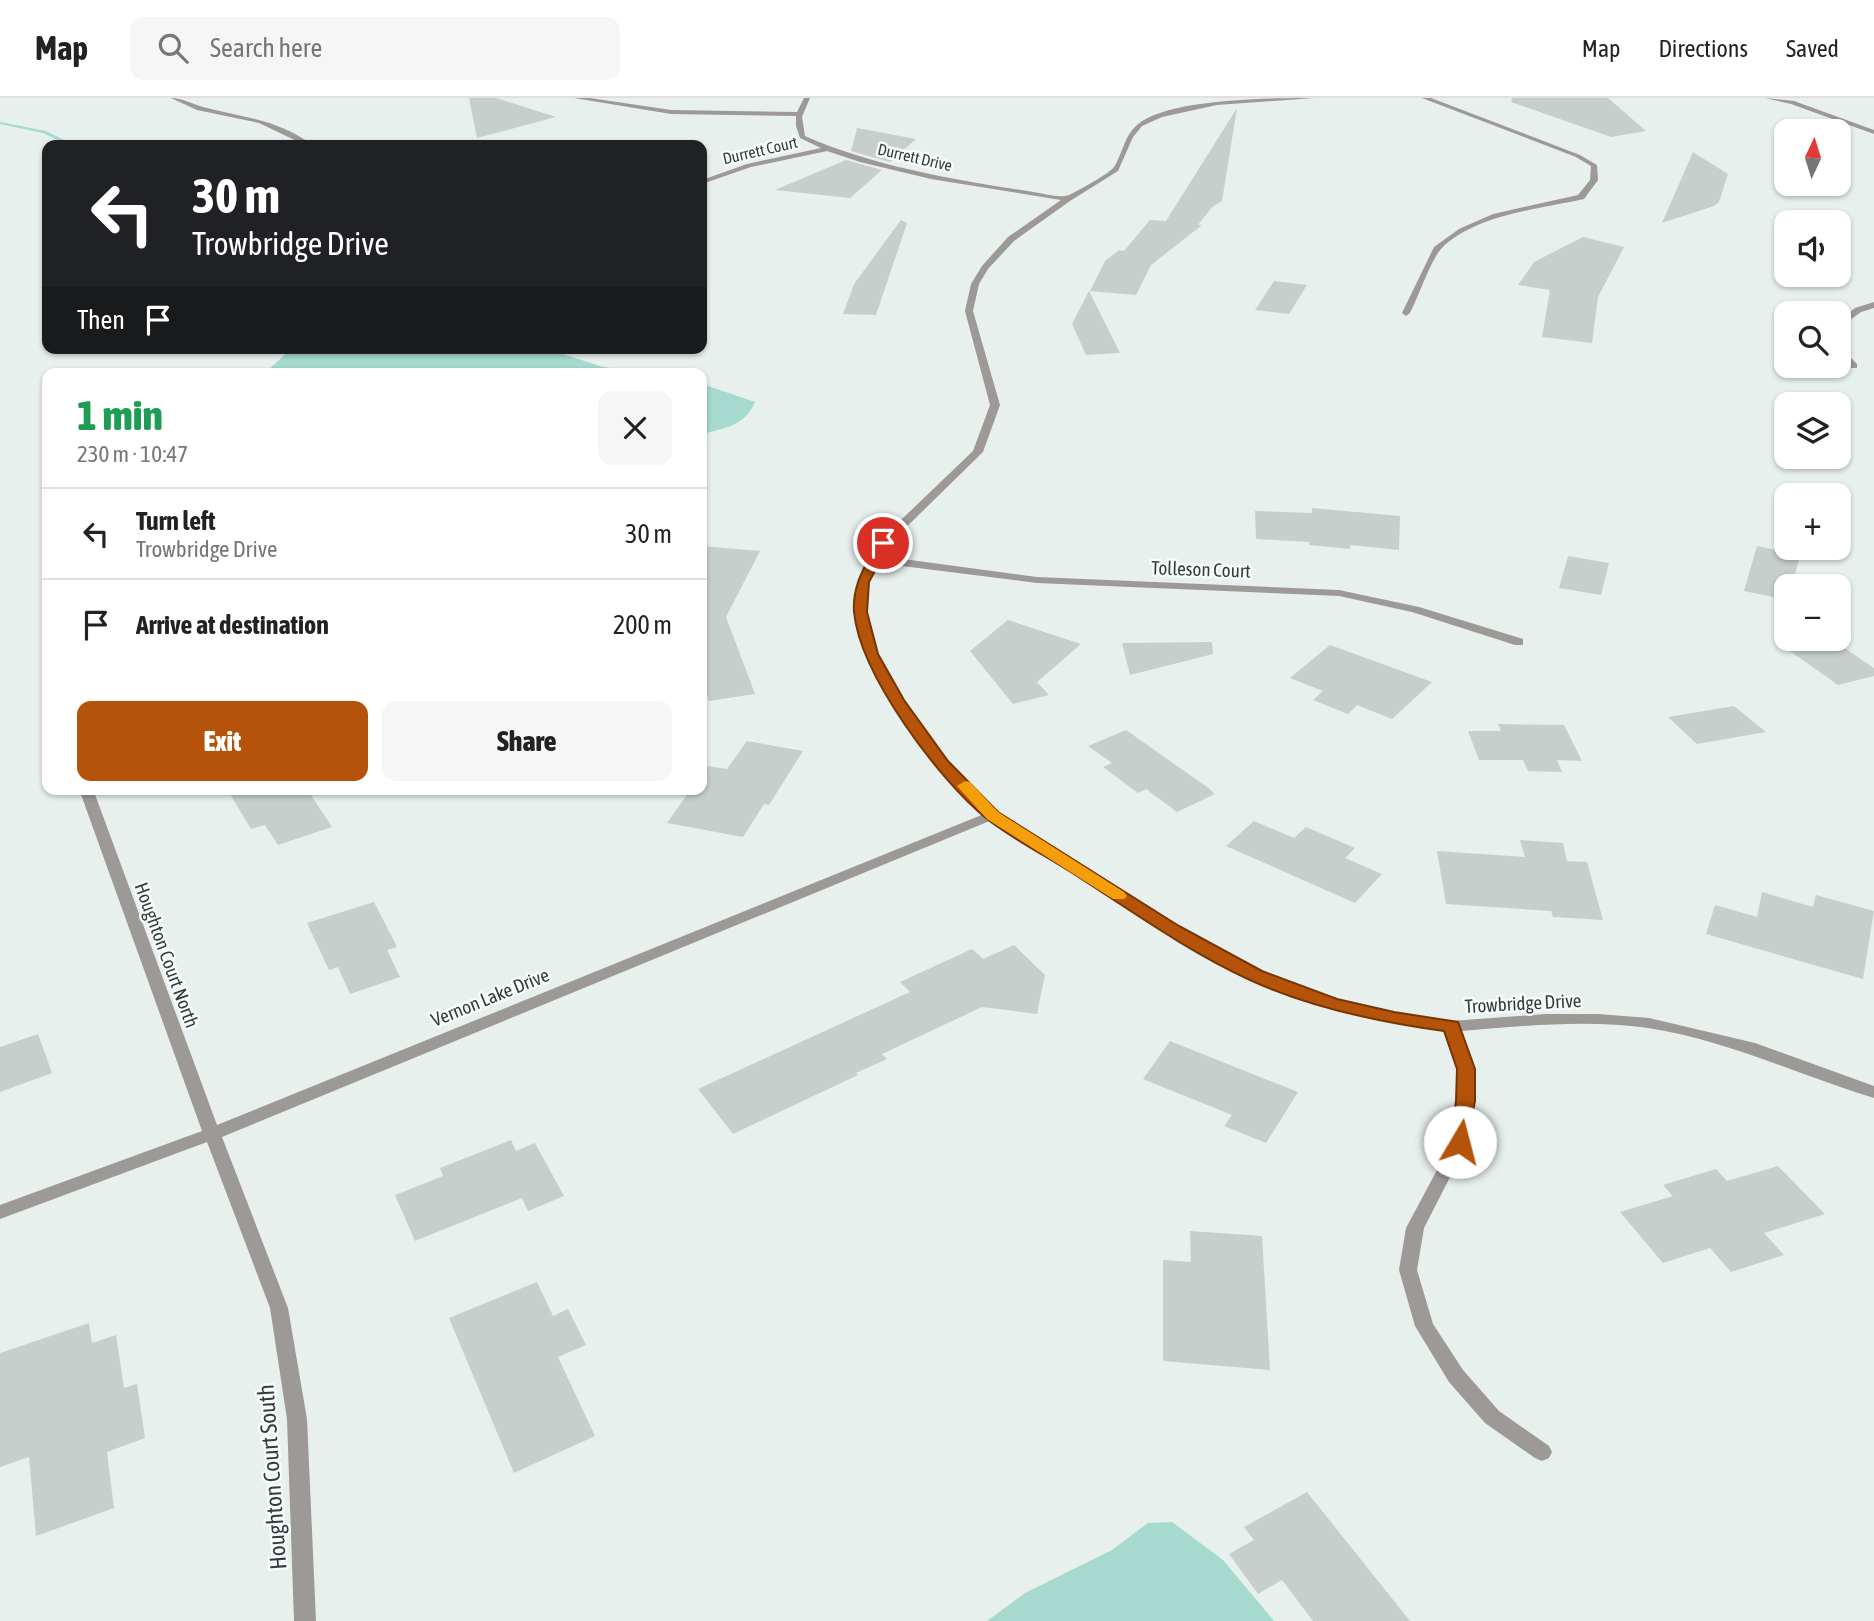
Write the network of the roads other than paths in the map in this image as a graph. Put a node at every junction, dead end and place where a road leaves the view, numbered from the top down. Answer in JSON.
{"nodes":[{"id":1,"x":174,"y":98,"type":"edge"},
{"id":2,"x":577,"y":98,"type":"edge"},
{"id":3,"x":807,"y":98,"type":"edge"},
{"id":4,"x":1311,"y":98,"type":"edge"},
{"id":5,"x":1424,"y":98,"type":"edge"},
{"id":6,"x":1768,"y":98,"type":"edge"},
{"id":7,"x":1815,"y":98,"type":"edge"},
{"id":8,"x":1792,"y":102,"type":"junction"},
{"id":9,"x":799,"y":114,"type":"junction"},
{"id":10,"x":1874,"y":132,"type":"edge"},
{"id":11,"x":301,"y":140,"type":"edge"},
{"id":12,"x":826,"y":149,"type":"junction"},
{"id":13,"x":707,"y":180,"type":"edge"},
{"id":14,"x":1066,"y":199,"type":"junction"},
{"id":15,"x":1874,"y":305,"type":"edge"},
{"id":16,"x":1406,"y":313,"type":"dead end"},
{"id":17,"x":1851,"y":316,"type":"edge"},
{"id":18,"x":1851,"y":363,"type":"edge"},
{"id":19,"x":1854,"y":366,"type":"dead end"},
{"id":20,"x":876,"y":559,"type":"junction"},
{"id":21,"x":1519,"y":642,"type":"dead end"},
{"id":22,"x":88,"y":795,"type":"edge"},
{"id":23,"x":993,"y":815,"type":"junction"},
{"id":24,"x":1451,"y":1026,"type":"junction"},
{"id":25,"x":1874,"y":1092,"type":"edge"},
{"id":26,"x":212,"y":1134,"type":"junction"},
{"id":27,"x":0,"y":1212,"type":"edge"},
{"id":28,"x":1542,"y":1452,"type":"dead end"},
{"id":29,"x":305,"y":1621,"type":"edge"}],
"edges":[{"from":1,"to":11,"type":"street"},
{"from":2,"to":9,"type":"street"},
{"from":3,"to":9,"type":"street"},
{"from":4,"to":14,"type":"street","name":"Trowbridge Drive"},
{"from":5,"to":16,"type":"street"},
{"from":6,"to":8,"type":"street"},
{"from":7,"to":8,"type":"street"},
{"from":8,"to":10,"type":"street"},
{"from":9,"to":12,"type":"street","name":"Durrett Drive"},
{"from":12,"to":13,"type":"street","name":"Durrett Court"},
{"from":12,"to":14,"type":"street","name":"Durrett Drive"},
{"from":14,"to":20,"type":"street","name":"Trowbridge Drive"},
{"from":15,"to":17,"type":"street"},
{"from":18,"to":19,"type":"street"},
{"from":20,"to":21,"type":"street","name":"Tolleson Court"},
{"from":20,"to":23,"type":"street","name":"Trowbridge Drive"},
{"from":22,"to":26,"type":"street","name":"Houghton Court North"},
{"from":23,"to":24,"type":"street","name":"Trowbridge Drive"},
{"from":23,"to":26,"type":"street","name":"Vernon Lake Drive"},
{"from":24,"to":25,"type":"street","name":"Trowbridge Drive"},
{"from":24,"to":28,"type":"street"},
{"from":26,"to":27,"type":"street","name":"Vernon Lake Drive"},
{"from":26,"to":29,"type":"street","name":"Houghton Court South"}]}
